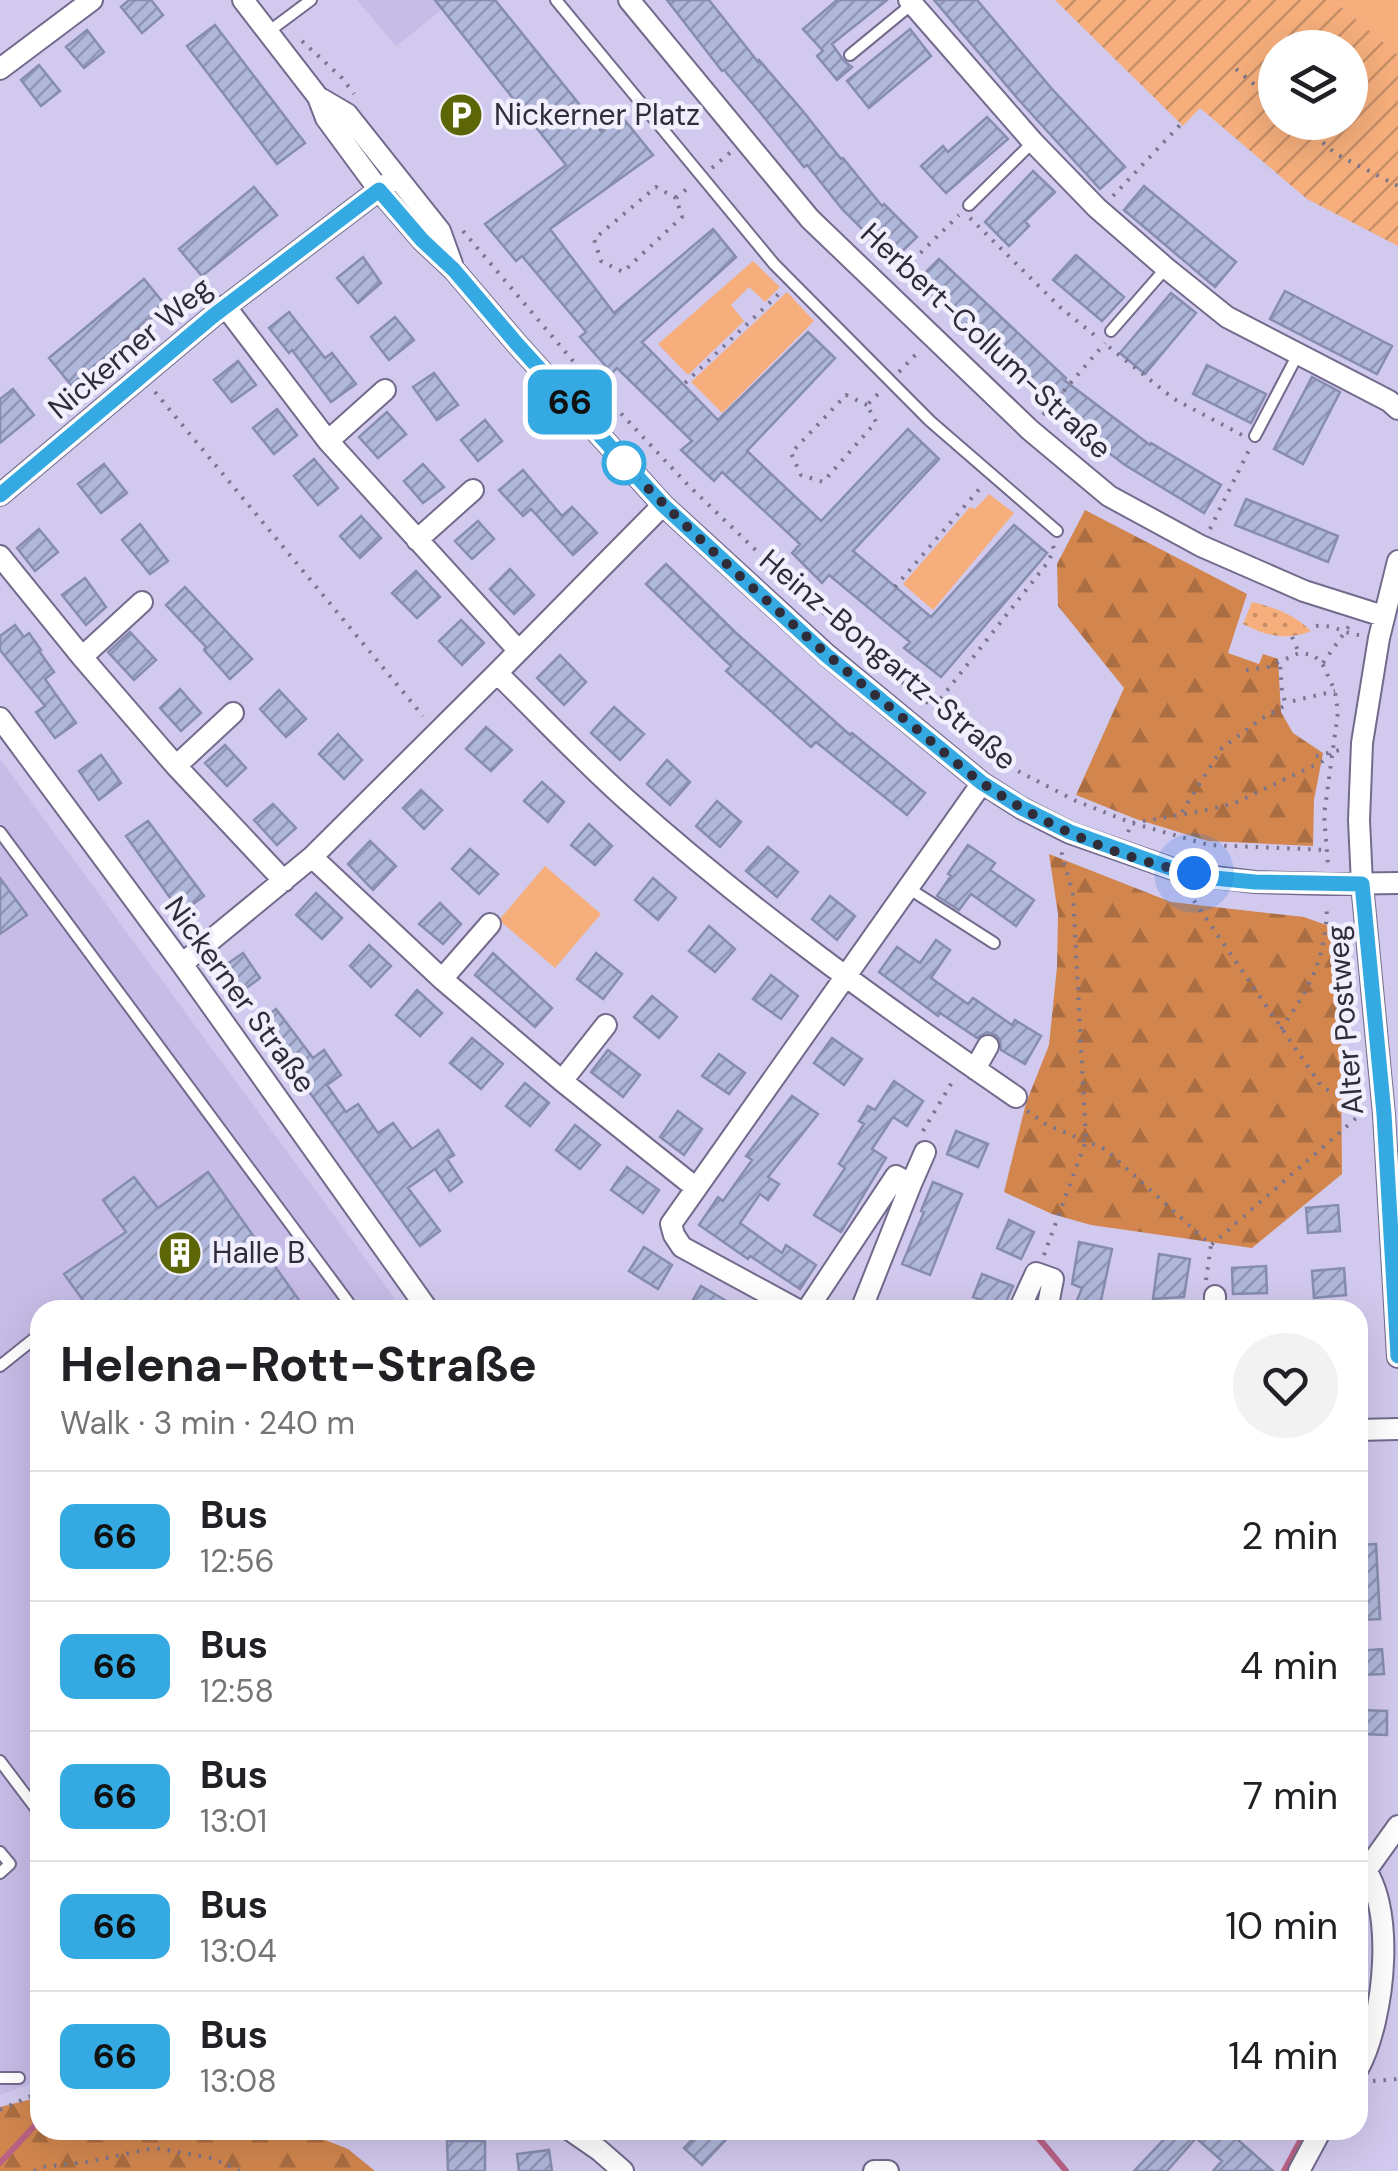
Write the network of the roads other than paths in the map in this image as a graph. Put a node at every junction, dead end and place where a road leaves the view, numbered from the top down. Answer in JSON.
{"nodes":[{"id":1,"x":92,"y":0,"type":"edge"},
{"id":2,"x":243,"y":0,"type":"edge"},
{"id":3,"x":311,"y":0,"type":"edge"},
{"id":4,"x":556,"y":0,"type":"edge"},
{"id":5,"x":629,"y":0,"type":"edge"},
{"id":6,"x":911,"y":2,"type":"edge"},
{"id":7,"x":275,"y":27,"type":"junction"},
{"id":8,"x":850,"y":55,"type":"dead end"},
{"id":9,"x":0,"y":69,"type":"edge"},
{"id":10,"x":1033,"y":142,"type":"junction"},
{"id":11,"x":388,"y":183,"type":"junction"},
{"id":12,"x":967,"y":208,"type":"road end"},
{"id":13,"x":1166,"y":268,"type":"junction"},
{"id":14,"x":225,"y":306,"type":"junction"},
{"id":15,"x":1111,"y":330,"type":"road end"},
{"id":16,"x":1298,"y":354,"type":"junction"},
{"id":17,"x":386,"y":390,"type":"dead end"},
{"id":18,"x":1398,"y":409,"type":"edge"},
{"id":19,"x":1254,"y":439,"type":"road end"},
{"id":20,"x":328,"y":441,"type":"junction"},
{"id":21,"x":473,"y":490,"type":"dead end"},
{"id":22,"x":0,"y":495,"type":"edge"},
{"id":23,"x":663,"y":505,"type":"junction"},
{"id":24,"x":1056,"y":530,"type":"road end"},
{"id":25,"x":417,"y":540,"type":"junction"},
{"id":26,"x":0,"y":556,"type":"edge"},
{"id":27,"x":1398,"y":561,"type":"edge"},
{"id":28,"x":142,"y":602,"type":"dead end"},
{"id":29,"x":1383,"y":616,"type":"junction"},
{"id":30,"x":1388,"y":642,"type":"edge"},
{"id":31,"x":518,"y":650,"type":"junction"},
{"id":32,"x":82,"y":657,"type":"junction"},
{"id":33,"x":498,"y":674,"type":"junction"},
{"id":34,"x":234,"y":713,"type":"dead end"},
{"id":35,"x":0,"y":718,"type":"edge"},
{"id":36,"x":176,"y":766,"type":"junction"},
{"id":37,"x":982,"y":783,"type":"junction"},
{"id":38,"x":0,"y":832,"type":"edge"},
{"id":39,"x":312,"y":857,"type":"junction"},
{"id":40,"x":284,"y":881,"type":"junction"},
{"id":41,"x":1398,"y":883,"type":"edge"},
{"id":42,"x":1362,"y":884,"type":"junction"},
{"id":43,"x":907,"y":888,"type":"junction"},
{"id":44,"x":490,"y":924,"type":"dead end"},
{"id":45,"x":994,"y":943,"type":"dead end"},
{"id":46,"x":182,"y":964,"type":"junction"},
{"id":47,"x":844,"y":976,"type":"junction"},
{"id":48,"x":442,"y":979,"type":"junction"},
{"id":49,"x":606,"y":1026,"type":"dead end"},
{"id":50,"x":988,"y":1046,"type":"dead end"},
{"id":51,"x":969,"y":1065,"type":"junction"},
{"id":52,"x":562,"y":1082,"type":"junction"},
{"id":53,"x":1016,"y":1097,"type":"road end"},
{"id":54,"x":925,"y":1152,"type":"dead end"},
{"id":55,"x":1392,"y":1158,"type":"edge"},
{"id":56,"x":911,"y":1184,"type":"junction"},
{"id":57,"x":696,"y":1188,"type":"junction"},
{"id":58,"x":347,"y":1300,"type":"edge"},
{"id":59,"x":421,"y":1300,"type":"edge"},
{"id":60,"x":780,"y":1300,"type":"edge"},
{"id":61,"x":814,"y":1300,"type":"edge"},
{"id":62,"x":866,"y":1300,"type":"edge"},
{"id":63,"x":1024,"y":1300,"type":"edge"},
{"id":64,"x":1049,"y":1300,"type":"edge"},
{"id":65,"x":30,"y":1342,"type":"edge"},
{"id":66,"x":1398,"y":1357,"type":"edge"},
{"id":67,"x":0,"y":1366,"type":"edge"},
{"id":68,"x":1398,"y":1428,"type":"edge"},
{"id":69,"x":1368,"y":1430,"type":"edge"},
{"id":70,"x":0,"y":1761,"type":"edge"},
{"id":71,"x":30,"y":1801,"type":"edge"},
{"id":72,"x":1398,"y":1826,"type":"edge"},
{"id":73,"x":0,"y":1852,"type":"edge"},
{"id":74,"x":1368,"y":1859,"type":"edge"},
{"id":75,"x":1368,"y":1871,"type":"edge"},
{"id":76,"x":0,"y":1873,"type":"edge"},
{"id":77,"x":1368,"y":2050,"type":"edge"},
{"id":78,"x":0,"y":2078,"type":"edge"},
{"id":79,"x":19,"y":2078,"type":"dead end"},
{"id":80,"x":584,"y":2140,"type":"edge"},
{"id":81,"x":1316,"y":2140,"type":"edge"},
{"id":82,"x":623,"y":2171,"type":"edge"},
{"id":83,"x":874,"y":2171,"type":"edge"},
{"id":84,"x":888,"y":2171,"type":"edge"},
{"id":85,"x":1299,"y":2171,"type":"edge"}],
"edges":[{"from":1,"to":9,"type":"street"},
{"from":2,"to":7,"type":"street","name":"Heinz-Bongartz-Straße"},
{"from":3,"to":7,"type":"lane"},
{"from":4,"to":24,"type":"lane"},
{"from":5,"to":29,"type":"street","name":"Herbert-Collum-Straße"},
{"from":6,"to":8,"type":"lane"},
{"from":6,"to":10,"type":"street"},
{"from":7,"to":11,"type":"street","name":"Heinz-Bongartz-Straße"},
{"from":10,"to":12,"type":"lane"},
{"from":10,"to":13,"type":"street"},
{"from":11,"to":14,"type":"street","name":"Nickerner Weg"},
{"from":11,"to":23,"type":"street","name":"Heinz-Bongartz-Straße"},
{"from":13,"to":15,"type":"lane"},
{"from":13,"to":16,"type":"street"},
{"from":14,"to":20,"type":"street"},
{"from":14,"to":22,"type":"street","name":"Nickerner Weg"},
{"from":16,"to":18,"type":"street"},
{"from":16,"to":19,"type":"lane"},
{"from":17,"to":20,"type":"street"},
{"from":20,"to":25,"type":"street"},
{"from":21,"to":25,"type":"street"},
{"from":23,"to":31,"type":"street"},
{"from":23,"to":37,"type":"street","name":"Heinz-Bongartz-Straße"},
{"from":25,"to":31,"type":"street"},
{"from":26,"to":32,"type":"street"},
{"from":27,"to":29,"type":"street","name":"Alter Postweg"},
{"from":28,"to":32,"type":"street"},
{"from":29,"to":30,"type":"street","name":"Alter Postweg"},
{"from":30,"to":42,"type":"street","name":"Alter Postweg"},
{"from":31,"to":33,"type":"street"},
{"from":32,"to":36,"type":"street"},
{"from":33,"to":39,"type":"street"},
{"from":33,"to":47,"type":"street"},
{"from":34,"to":36,"type":"street"},
{"from":35,"to":46,"type":"street","name":"Nickerner Straße"},
{"from":36,"to":40,"type":"street"},
{"from":37,"to":42,"type":"street","name":"Heinz-Bongartz-Straße"},
{"from":37,"to":43,"type":"street"},
{"from":38,"to":58,"type":"lane"},
{"from":39,"to":40,"type":"street"},
{"from":39,"to":48,"type":"street"},
{"from":40,"to":46,"type":"street"},
{"from":41,"to":42,"type":"street","name":"Heinz-Bongartz-Straße"},
{"from":42,"to":55,"type":"street","name":"Alter Postweg"},
{"from":43,"to":45,"type":"lane"},
{"from":43,"to":47,"type":"street"},
{"from":44,"to":48,"type":"street"},
{"from":46,"to":59,"type":"street","name":"Nickerner Straße"},
{"from":47,"to":51,"type":"street"},
{"from":47,"to":57,"type":"street"},
{"from":48,"to":52,"type":"street"},
{"from":49,"to":52,"type":"street"},
{"from":50,"to":51,"type":"street"},
{"from":51,"to":53,"type":"street"},
{"from":52,"to":57,"type":"street"},
{"from":54,"to":56,"type":"street"},
{"from":55,"to":66,"type":"street","name":"Alter Postweg"},
{"from":56,"to":61,"type":"street"},
{"from":56,"to":62,"type":"street"},
{"from":57,"to":60,"type":"street"},
{"from":63,"to":64,"type":"street"},
{"from":65,"to":67,"type":"lane"},
{"from":68,"to":69,"type":"street"},
{"from":70,"to":71,"type":"lane"},
{"from":72,"to":74,"type":"street"},
{"from":73,"to":76,"type":"lane"},
{"from":75,"to":77,"type":"street"},
{"from":78,"to":79,"type":"lane"},
{"from":80,"to":82,"type":"street"},
{"from":81,"to":85,"type":"street"},
{"from":83,"to":84,"type":"street"}]}
